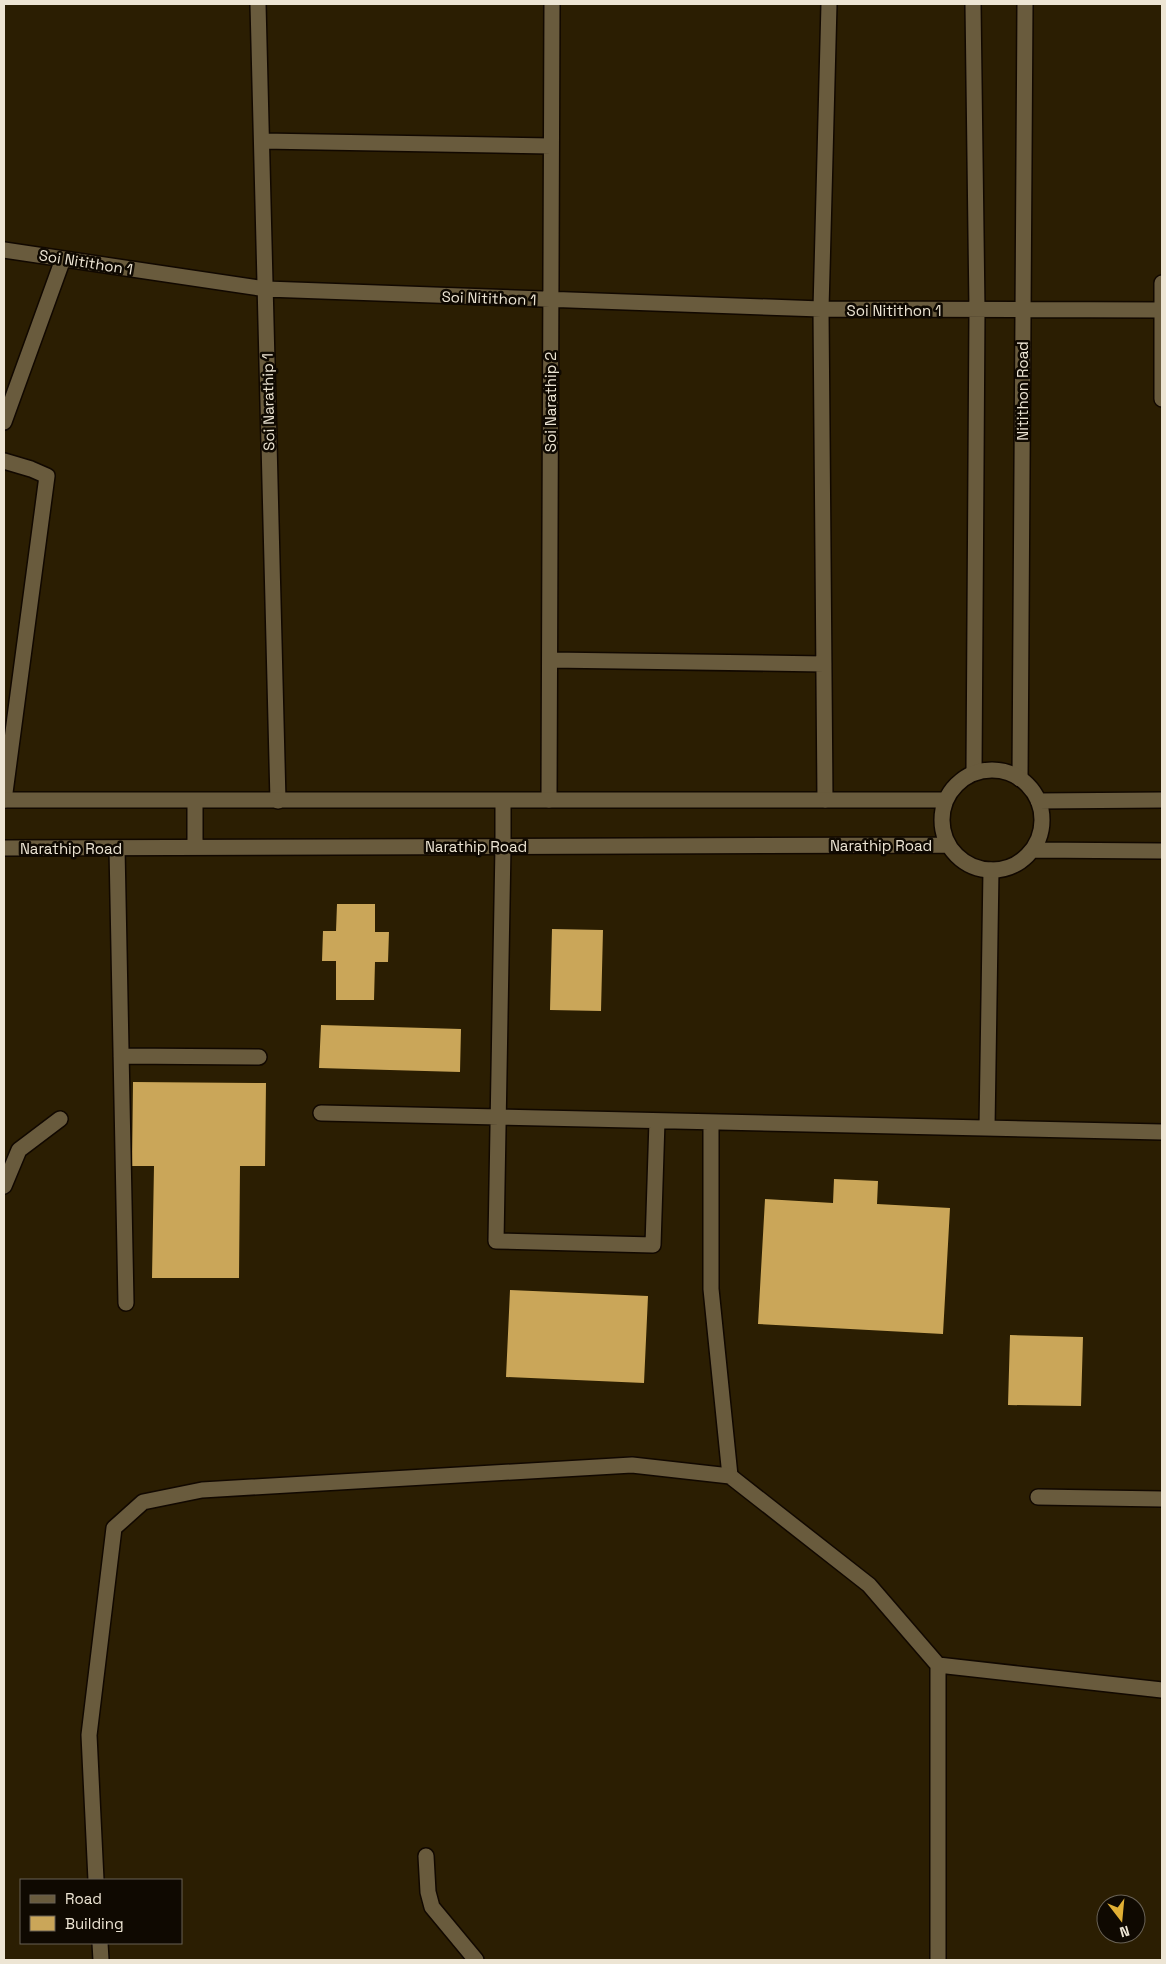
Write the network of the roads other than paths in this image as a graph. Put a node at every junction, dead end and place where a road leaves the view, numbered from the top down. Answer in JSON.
{"nodes":[{"id":1,"x":258,"y":4,"type":"edge"},
{"id":2,"x":552,"y":4,"type":"edge"},
{"id":3,"x":829,"y":4,"type":"edge"},
{"id":4,"x":972,"y":4,"type":"edge"},
{"id":5,"x":1025,"y":4,"type":"edge"},
{"id":6,"x":262,"y":141,"type":"junction"},
{"id":7,"x":552,"y":146,"type":"junction"},
{"id":8,"x":4,"y":250,"type":"edge"},
{"id":9,"x":63,"y":259,"type":"junction"},
{"id":10,"x":1162,"y":283,"type":"edge"},
{"id":11,"x":266,"y":289,"type":"junction"},
{"id":12,"x":551,"y":301,"type":"junction"},
{"id":13,"x":821,"y":309,"type":"junction"},
{"id":14,"x":977,"y":310,"type":"junction"},
{"id":15,"x":1023,"y":310,"type":"junction"},
{"id":16,"x":1162,"y":310,"type":"edge"},
{"id":17,"x":1162,"y":399,"type":"edge"},
{"id":18,"x":4,"y":422,"type":"edge"},
{"id":19,"x":4,"y":461,"type":"edge"},
{"id":20,"x":550,"y":660,"type":"junction"},
{"id":21,"x":824,"y":664,"type":"junction"},
{"id":22,"x":974,"y":773,"type":"junction"},
{"id":23,"x":1020,"y":779,"type":"junction"},
{"id":24,"x":4,"y":800,"type":"edge"},
{"id":25,"x":195,"y":800,"type":"junction"},
{"id":26,"x":278,"y":800,"type":"junction"},
{"id":27,"x":503,"y":800,"type":"junction"},
{"id":28,"x":549,"y":800,"type":"junction"},
{"id":29,"x":825,"y":800,"type":"junction"},
{"id":30,"x":946,"y":800,"type":"junction"},
{"id":31,"x":1162,"y":800,"type":"edge"},
{"id":32,"x":1038,"y":801,"type":"junction"},
{"id":33,"x":948,"y":845,"type":"junction"},
{"id":34,"x":503,"y":846,"type":"junction"},
{"id":35,"x":195,"y":847,"type":"junction"},
{"id":36,"x":4,"y":848,"type":"edge"},
{"id":37,"x":118,"y":848,"type":"junction"},
{"id":38,"x":1032,"y":850,"type":"junction"},
{"id":39,"x":1162,"y":851,"type":"edge"},
{"id":40,"x":991,"y":870,"type":"junction"},
{"id":41,"x":121,"y":1056,"type":"junction"},
{"id":42,"x":259,"y":1057,"type":"dead end"},
{"id":43,"x":321,"y":1114,"type":"dead end"},
{"id":44,"x":499,"y":1117,"type":"junction"},
{"id":45,"x":60,"y":1119,"type":"dead end"},
{"id":46,"x":656,"y":1121,"type":"junction"},
{"id":47,"x":711,"y":1122,"type":"junction"},
{"id":48,"x":987,"y":1128,"type":"junction"},
{"id":49,"x":1162,"y":1132,"type":"edge"},
{"id":50,"x":4,"y":1186,"type":"edge"},
{"id":51,"x":126,"y":1303,"type":"dead end"},
{"id":52,"x":730,"y":1476,"type":"junction"},
{"id":53,"x":1038,"y":1497,"type":"dead end"},
{"id":54,"x":1162,"y":1498,"type":"edge"},
{"id":55,"x":938,"y":1665,"type":"junction"},
{"id":56,"x":1162,"y":1690,"type":"edge"},
{"id":57,"x":426,"y":1856,"type":"dead end"},
{"id":58,"x":96,"y":1879,"type":"edge"},
{"id":59,"x":100,"y":1944,"type":"edge"},
{"id":60,"x":101,"y":1960,"type":"edge"},
{"id":61,"x":476,"y":1960,"type":"edge"},
{"id":62,"x":938,"y":1960,"type":"edge"}],
"edges":[{"from":1,"to":6,"type":"street","name":"Soi Narathip 1"},
{"from":2,"to":7,"type":"street","name":"Soi Narathip 2"},
{"from":3,"to":13,"type":"street"},
{"from":4,"to":14,"type":"street"},
{"from":5,"to":15,"type":"street","name":"Nitithon Road"},
{"from":6,"to":7,"type":"street"},
{"from":6,"to":11,"type":"street","name":"Soi Narathip 1"},
{"from":7,"to":12,"type":"street","name":"Soi Narathip 2"},
{"from":8,"to":9,"type":"street","name":"Soi Nitithon 1"},
{"from":9,"to":11,"type":"street","name":"Soi Nitithon 1"},
{"from":9,"to":18,"type":"street"},
{"from":10,"to":16,"type":"street"},
{"from":11,"to":12,"type":"street","name":"Soi Nitithon 1"},
{"from":11,"to":26,"type":"street","name":"Soi Narathip 1"},
{"from":12,"to":13,"type":"street","name":"Soi Nitithon 1"},
{"from":12,"to":20,"type":"street","name":"Soi Narathip 2"},
{"from":13,"to":14,"type":"street","name":"Soi Nitithon 1"},
{"from":13,"to":21,"type":"street"},
{"from":14,"to":15,"type":"street","name":"Soi Nitithon 1"},
{"from":14,"to":22,"type":"street"},
{"from":15,"to":16,"type":"street","name":"Soi Nitithon 1"},
{"from":15,"to":23,"type":"street","name":"Nitithon Road"},
{"from":16,"to":17,"type":"street"},
{"from":19,"to":24,"type":"street"},
{"from":20,"to":21,"type":"street"},
{"from":20,"to":28,"type":"street","name":"Soi Narathip 2"},
{"from":21,"to":29,"type":"street"},
{"from":22,"to":23,"type":"street"},
{"from":22,"to":30,"type":"street"},
{"from":23,"to":32,"type":"street"},
{"from":24,"to":25,"type":"street"},
{"from":25,"to":26,"type":"street"},
{"from":25,"to":35,"type":"street"},
{"from":26,"to":27,"type":"street"},
{"from":27,"to":28,"type":"street"},
{"from":27,"to":34,"type":"street"},
{"from":28,"to":29,"type":"street"},
{"from":29,"to":30,"type":"street"},
{"from":30,"to":33,"type":"street"},
{"from":31,"to":32,"type":"street"},
{"from":32,"to":38,"type":"street"},
{"from":33,"to":34,"type":"street","name":"Narathip Road"},
{"from":33,"to":40,"type":"street"},
{"from":34,"to":35,"type":"street","name":"Narathip Road"},
{"from":34,"to":44,"type":"street"},
{"from":35,"to":37,"type":"street","name":"Narathip Road"},
{"from":36,"to":37,"type":"street","name":"Narathip Road"},
{"from":37,"to":41,"type":"street"},
{"from":38,"to":39,"type":"street"},
{"from":38,"to":40,"type":"street"},
{"from":40,"to":48,"type":"street"},
{"from":41,"to":42,"type":"street"},
{"from":41,"to":51,"type":"street"},
{"from":43,"to":44,"type":"street"},
{"from":44,"to":46,"type":"street"},
{"from":44,"to":46,"type":"street"},
{"from":45,"to":50,"type":"street"},
{"from":46,"to":47,"type":"street"},
{"from":47,"to":48,"type":"street"},
{"from":47,"to":52,"type":"street"},
{"from":48,"to":49,"type":"street"},
{"from":52,"to":55,"type":"street"},
{"from":52,"to":58,"type":"street"},
{"from":53,"to":54,"type":"street"},
{"from":55,"to":56,"type":"street"},
{"from":55,"to":62,"type":"street"},
{"from":57,"to":61,"type":"street"},
{"from":59,"to":60,"type":"street"}]}
